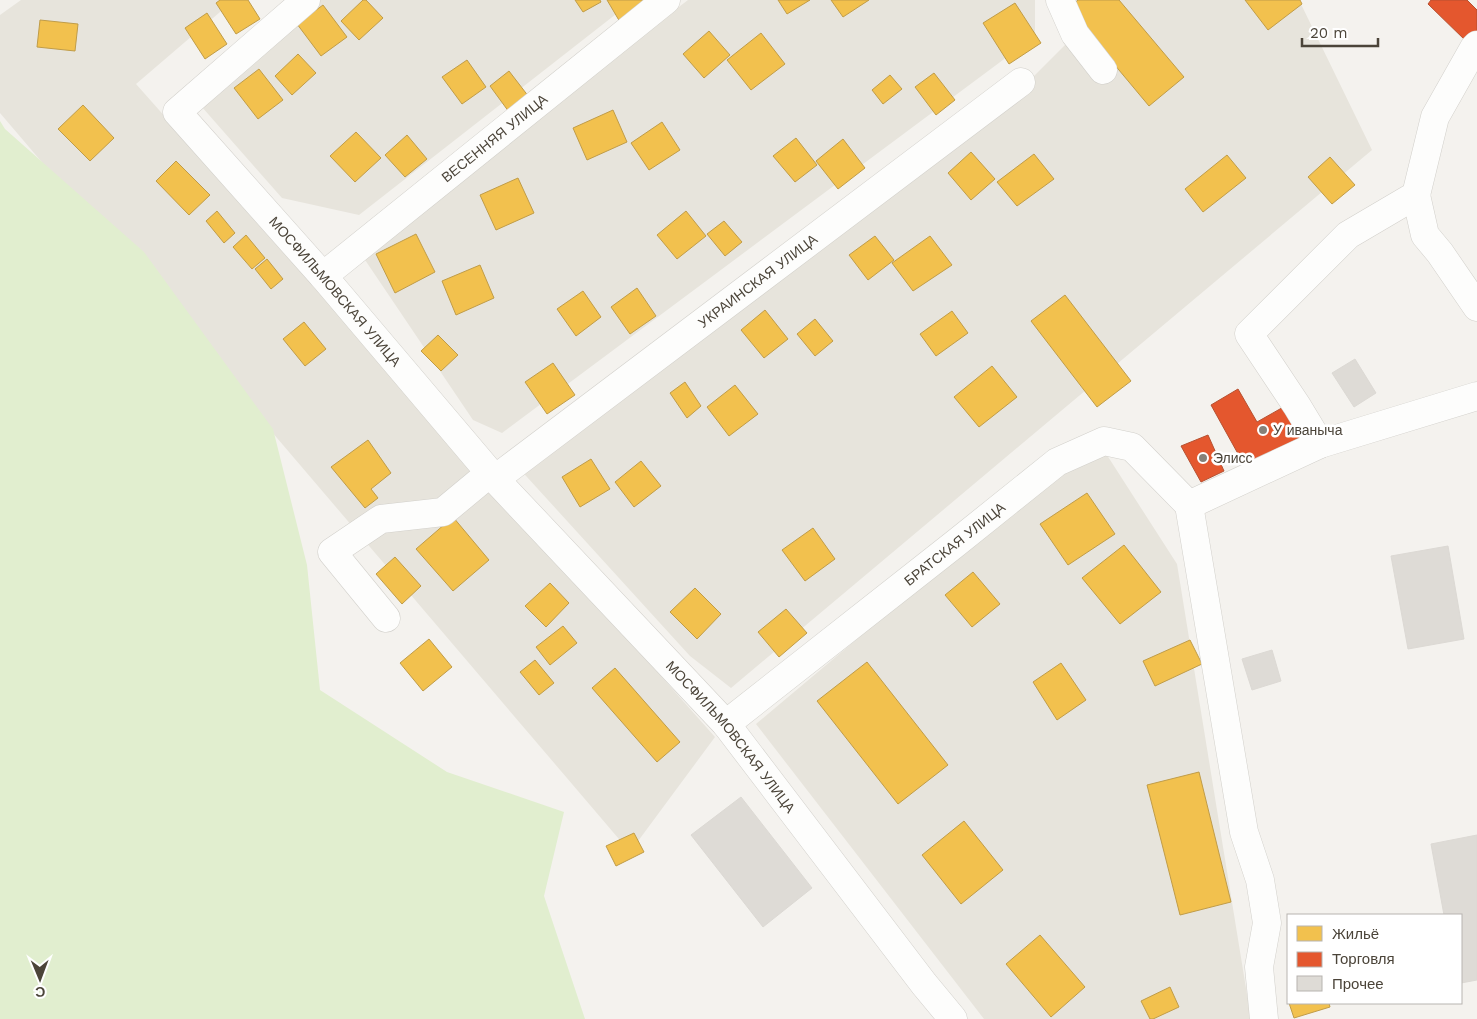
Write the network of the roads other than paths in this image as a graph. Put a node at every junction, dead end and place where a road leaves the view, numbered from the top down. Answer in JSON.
{"nodes":[{"id":1,"x":306,"y":0,"type":"edge"},
{"id":2,"x":666,"y":0,"type":"edge"},
{"id":3,"x":1060,"y":0,"type":"edge"},
{"id":4,"x":1477,"y":45,"type":"edge"},
{"id":5,"x":1103,"y":70,"type":"dead end"},
{"id":6,"x":1021,"y":82,"type":"dead end"},
{"id":7,"x":1416,"y":195,"type":"junction"},
{"id":8,"x":323,"y":276,"type":"junction"},
{"id":9,"x":1477,"y":307,"type":"edge"},
{"id":10,"x":1477,"y":396,"type":"edge"},
{"id":11,"x":1320,"y":444,"type":"junction"},
{"id":12,"x":492,"y":476,"type":"junction"},
{"id":13,"x":1189,"y":505,"type":"junction"},
{"id":14,"x":386,"y":618,"type":"dead end"},
{"id":15,"x":726,"y":724,"type":"junction"},
{"id":16,"x":953,"y":1019,"type":"edge"},
{"id":17,"x":1264,"y":1019,"type":"edge"}],
"edges":[{"from":1,"to":8,"type":"street","name":"МОСФИЛЬМОВСКАЯ УЛИЦА"},
{"from":2,"to":8,"type":"street","name":"ВЕСЕННЯЯ УЛИЦА"},
{"from":3,"to":5,"type":"street"},
{"from":4,"to":7,"type":"street"},
{"from":6,"to":12,"type":"street","name":"УКРАИНСКАЯ УЛИЦА"},
{"from":7,"to":9,"type":"street"},
{"from":7,"to":11,"type":"street"},
{"from":8,"to":12,"type":"street","name":"МОСФИЛЬМОВСКАЯ УЛИЦА"},
{"from":10,"to":11,"type":"street"},
{"from":11,"to":13,"type":"street"},
{"from":12,"to":14,"type":"street"},
{"from":12,"to":15,"type":"street","name":"МОСФИЛЬМОВСКАЯ УЛИЦА"},
{"from":13,"to":15,"type":"street","name":"БРАТСКАЯ УЛИЦА"},
{"from":13,"to":17,"type":"street"},
{"from":15,"to":16,"type":"street","name":"МОСФИЛЬМОВСКАЯ УЛИЦА"}]}
